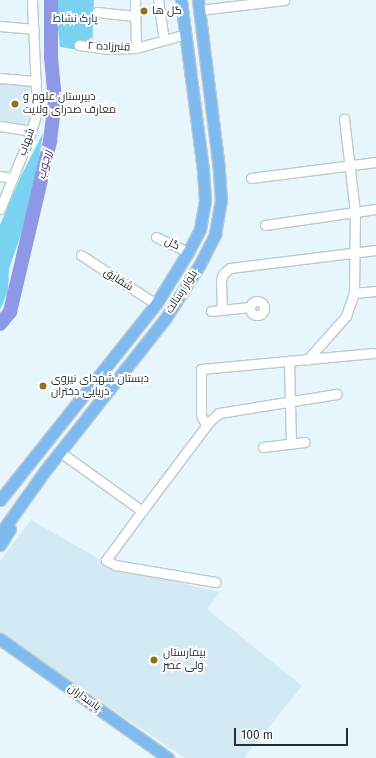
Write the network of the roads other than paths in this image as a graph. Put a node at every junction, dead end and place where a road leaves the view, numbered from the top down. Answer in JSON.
{"nodes":[{"id":1,"x":32,"y":0,"type":"edge"},
{"id":2,"x":135,"y":0,"type":"edge"},
{"id":3,"x":158,"y":0,"type":"edge"},
{"id":4,"x":182,"y":0,"type":"edge"},
{"id":5,"x":284,"y":0,"type":"edge"},
{"id":6,"x":198,"y":5,"type":"edge"},
{"id":7,"x":97,"y":12,"type":"dead end"},
{"id":8,"x":135,"y":16,"type":"junction"},
{"id":9,"x":0,"y":26,"type":"edge"},
{"id":10,"x":34,"y":29,"type":"junction"},
{"id":11,"x":186,"y":34,"type":"junction"},
{"id":12,"x":164,"y":40,"type":"junction"},
{"id":13,"x":79,"y":45,"type":"dead end"},
{"id":14,"x":136,"y":48,"type":"junction"},
{"id":15,"x":0,"y":78,"type":"edge"},
{"id":16,"x":36,"y":81,"type":"junction"},
{"id":17,"x":344,"y":120,"type":"dead end"},
{"id":18,"x":0,"y":126,"type":"edge"},
{"id":19,"x":32,"y":131,"type":"junction"},
{"id":20,"x":376,"y":162,"type":"edge"},
{"id":21,"x":350,"y":165,"type":"junction"},
{"id":22,"x":0,"y":176,"type":"edge"},
{"id":23,"x":13,"y":178,"type":"junction"},
{"id":24,"x":251,"y":178,"type":"dead end"},
{"id":25,"x":0,"y":209,"type":"edge"},
{"id":26,"x":376,"y":209,"type":"edge"},
{"id":27,"x":355,"y":212,"type":"junction"},
{"id":28,"x":265,"y":225,"type":"dead end"},
{"id":29,"x":156,"y":237,"type":"dead end"},
{"id":30,"x":376,"y":250,"type":"edge"},
{"id":31,"x":188,"y":252,"type":"junction"},
{"id":32,"x":354,"y":253,"type":"junction"},
{"id":33,"x":81,"y":255,"type":"dead end"},
{"id":34,"x":376,"y":291,"type":"edge"},
{"id":35,"x":354,"y":293,"type":"junction"},
{"id":36,"x":156,"y":304,"type":"junction"},
{"id":37,"x":250,"y":307,"type":"dead end"},
{"id":38,"x":222,"y":310,"type":"junction"},
{"id":39,"x":211,"y":312,"type":"dead end"},
{"id":40,"x":373,"y":353,"type":"dead end"},
{"id":41,"x":307,"y":360,"type":"junction"},
{"id":42,"x":289,"y":361,"type":"junction"},
{"id":43,"x":336,"y":394,"type":"dead end"},
{"id":44,"x":290,"y":401,"type":"junction"},
{"id":45,"x":206,"y":425,"type":"junction"},
{"id":46,"x":305,"y":442,"type":"dead end"},
{"id":47,"x":291,"y":443,"type":"junction"},
{"id":48,"x":263,"y":447,"type":"dead end"},
{"id":49,"x":60,"y":452,"type":"junction"},
{"id":50,"x":0,"y":500,"type":"edge"},
{"id":51,"x":17,"y":508,"type":"junction"},
{"id":52,"x":142,"y":512,"type":"junction"},
{"id":53,"x":0,"y":534,"type":"edge"},
{"id":54,"x":0,"y":545,"type":"edge"},
{"id":55,"x":216,"y":582,"type":"dead end"},
{"id":56,"x":0,"y":639,"type":"edge"},
{"id":57,"x":168,"y":758,"type":"edge"}],
"edges":[{"from":1,"to":10,"type":"street","name":"شهاب"},
{"from":2,"to":8,"type":"street"},
{"from":3,"to":12,"type":"street"},
{"from":4,"to":11,"type":"main road","name":"بلوار رسالت"},
{"from":5,"to":6,"type":"street"},
{"from":6,"to":49,"type":"main road","name":"بلوار رسالت"},
{"from":7,"to":8,"type":"street"},
{"from":8,"to":14,"type":"street"},
{"from":9,"to":10,"type":"street"},
{"from":10,"to":16,"type":"street","name":"شهاب"},
{"from":11,"to":12,"type":"street","name":"قنبرزاده ۲"},
{"from":11,"to":31,"type":"main road","name":"بلوار رسالت"},
{"from":12,"to":14,"type":"street","name":"قنبرزاده ۲"},
{"from":13,"to":14,"type":"street","name":"قنبرزاده ۲"},
{"from":15,"to":16,"type":"street"},
{"from":16,"to":19,"type":"street","name":"شهاب"},
{"from":17,"to":21,"type":"street"},
{"from":18,"to":19,"type":"street"},
{"from":19,"to":23,"type":"street","name":"شهاب"},
{"from":20,"to":21,"type":"street"},
{"from":21,"to":24,"type":"street"},
{"from":21,"to":27,"type":"street"},
{"from":22,"to":23,"type":"street"},
{"from":23,"to":25,"type":"street","name":"شهاب"},
{"from":26,"to":27,"type":"street"},
{"from":27,"to":28,"type":"street"},
{"from":27,"to":32,"type":"street"},
{"from":29,"to":31,"type":"street","name":"گل"},
{"from":30,"to":32,"type":"street"},
{"from":31,"to":36,"type":"main road","name":"بلوار رسالت"},
{"from":32,"to":35,"type":"street"},
{"from":32,"to":38,"type":"street"},
{"from":33,"to":36,"type":"street","name":"شقایق"},
{"from":34,"to":35,"type":"street"},
{"from":35,"to":41,"type":"street"},
{"from":36,"to":50,"type":"main road","name":"بلوار رسالت"},
{"from":37,"to":38,"type":"street"},
{"from":38,"to":39,"type":"street"},
{"from":40,"to":41,"type":"street"},
{"from":41,"to":42,"type":"street"},
{"from":42,"to":44,"type":"street"},
{"from":42,"to":45,"type":"street"},
{"from":43,"to":44,"type":"street"},
{"from":44,"to":45,"type":"street"},
{"from":44,"to":47,"type":"street"},
{"from":45,"to":52,"type":"street"},
{"from":46,"to":47,"type":"street"},
{"from":47,"to":48,"type":"street"},
{"from":49,"to":51,"type":"main road","name":"بلوار رسالت"},
{"from":49,"to":52,"type":"street"},
{"from":51,"to":53,"type":"main road","name":"بلوار رسالت"},
{"from":51,"to":54,"type":"main road"},
{"from":52,"to":55,"type":"street"},
{"from":56,"to":57,"type":"main road","name":"پاسداران"}]}
